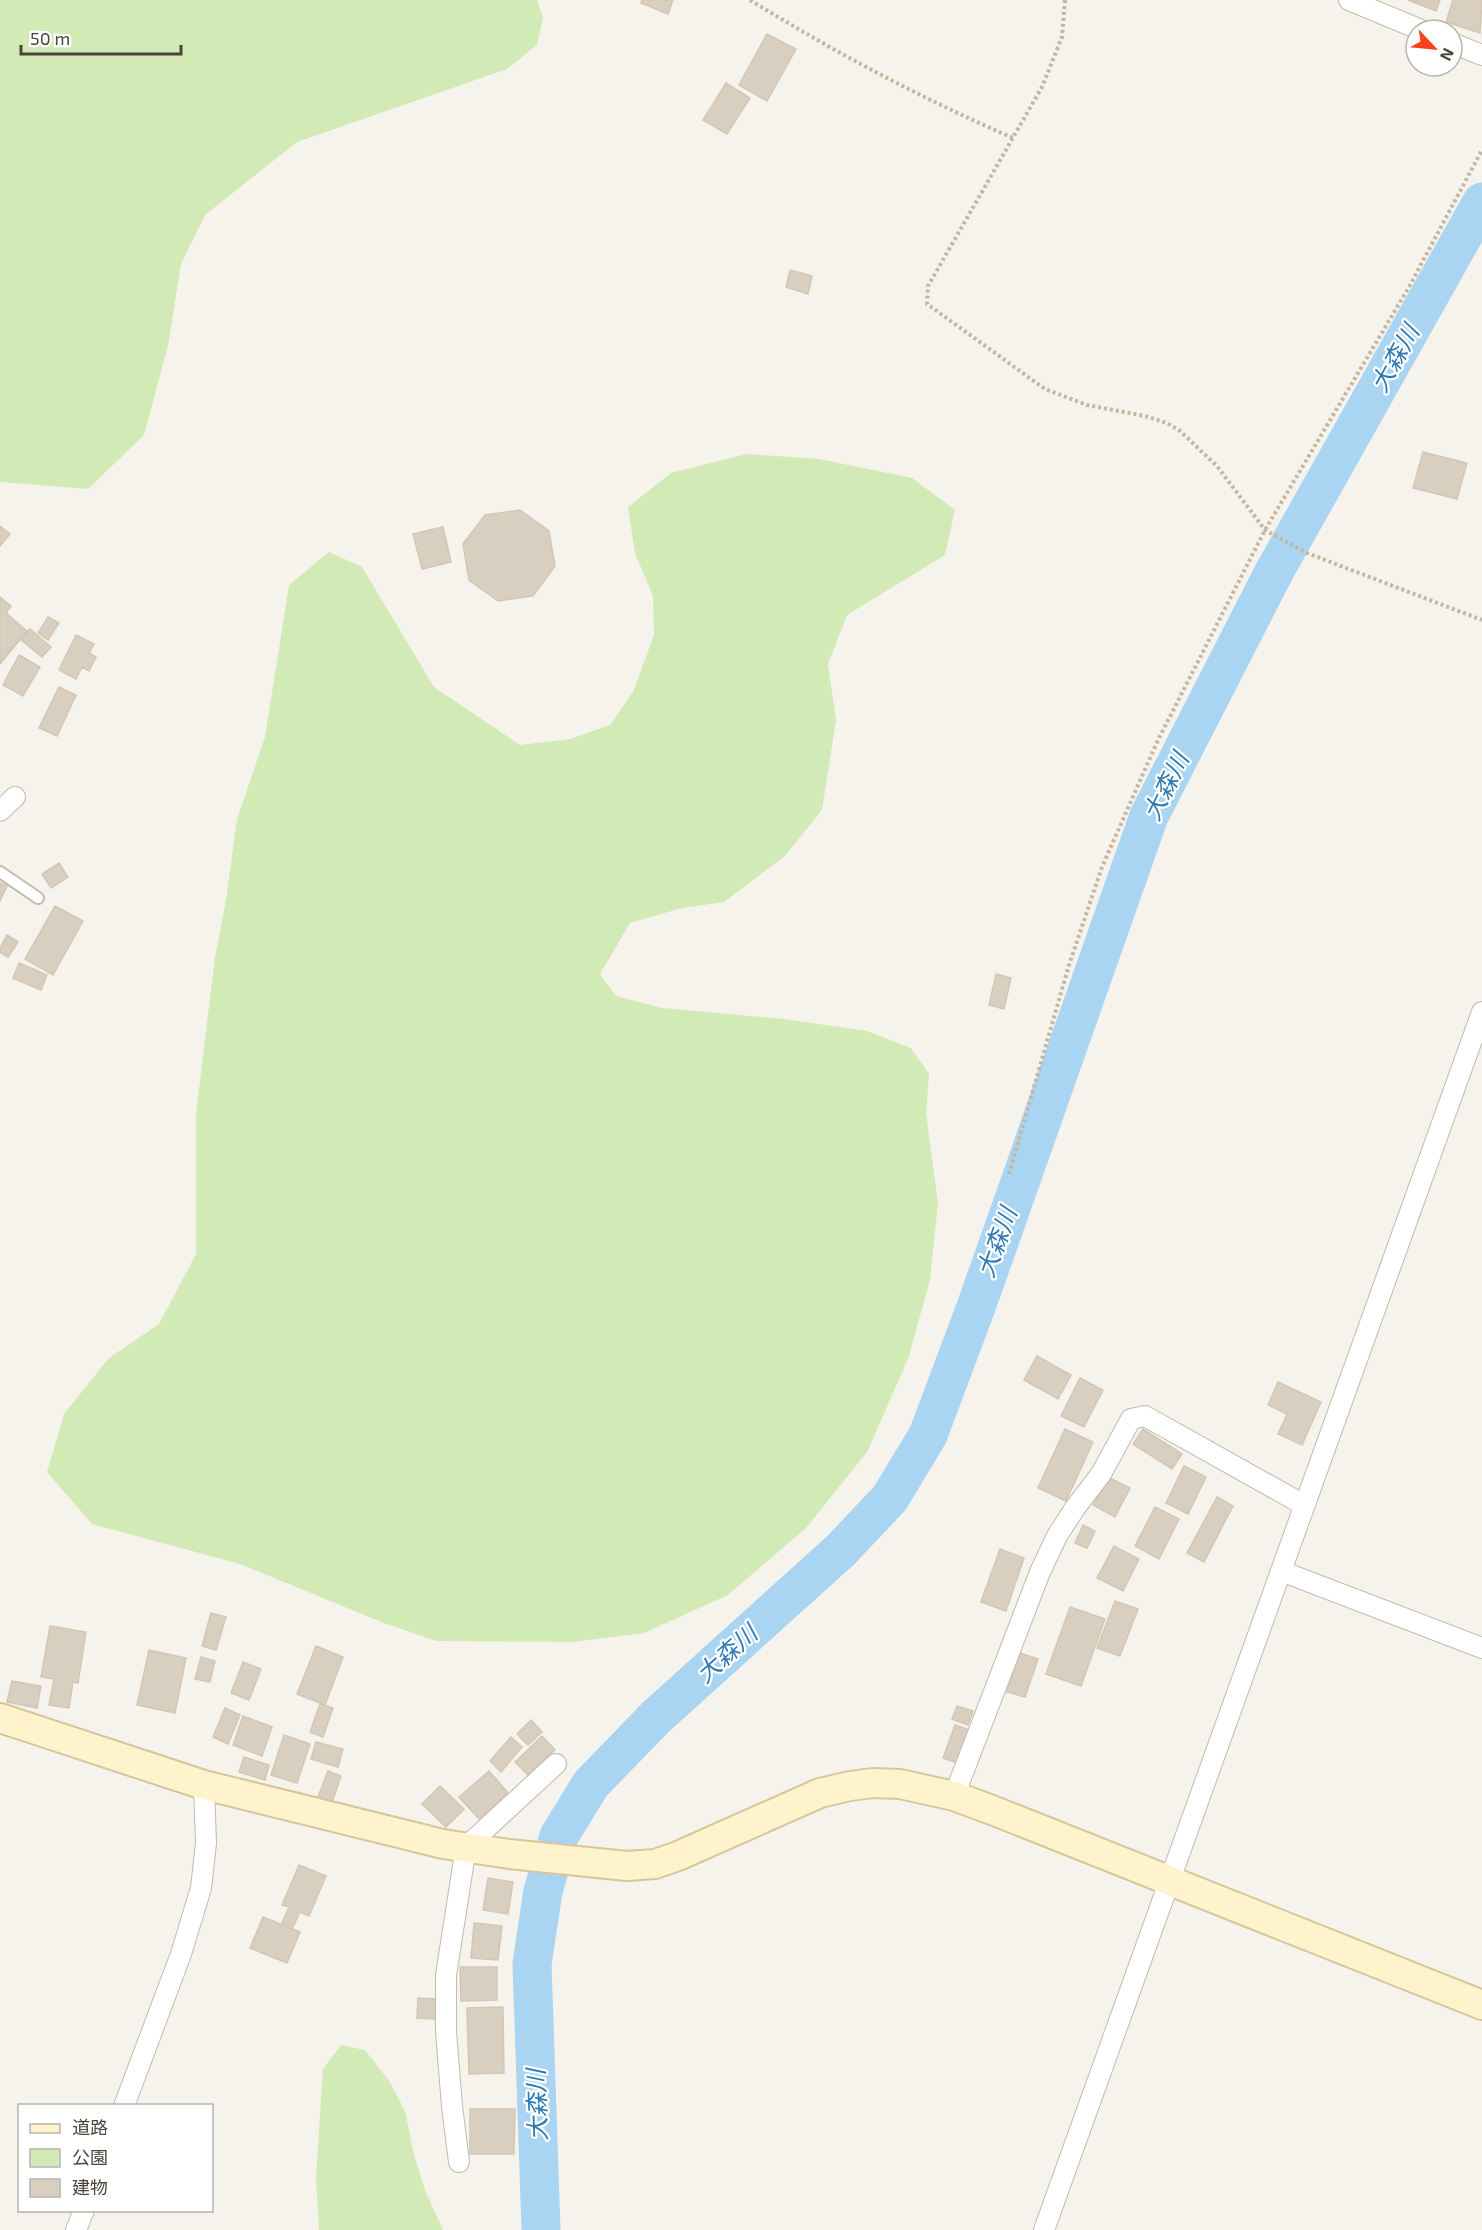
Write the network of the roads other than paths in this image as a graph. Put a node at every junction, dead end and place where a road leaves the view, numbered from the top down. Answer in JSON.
{"nodes":[{"id":1,"x":1349,"y":0,"type":"edge"},
{"id":2,"x":1404,"y":23,"type":"edge"},
{"id":3,"x":1464,"y":48,"type":"edge"},
{"id":4,"x":1482,"y":55,"type":"edge"},
{"id":5,"x":15,"y":797,"type":"dead end"},
{"id":6,"x":0,"y":810,"type":"edge"},
{"id":7,"x":0,"y":872,"type":"edge"},
{"id":8,"x":38,"y":898,"type":"dead end"},
{"id":9,"x":1482,"y":1012,"type":"edge"},
{"id":10,"x":1304,"y":1505,"type":"junction"},
{"id":11,"x":1281,"y":1570,"type":"junction"},
{"id":12,"x":1482,"y":1648,"type":"edge"},
{"id":13,"x":0,"y":1718,"type":"edge"},
{"id":14,"x":556,"y":1764,"type":"dead end"},
{"id":15,"x":204,"y":1785,"type":"junction"},
{"id":16,"x":954,"y":1796,"type":"junction"},
{"id":17,"x":466,"y":1847,"type":"junction"},
{"id":18,"x":1170,"y":1881,"type":"junction"},
{"id":19,"x":1482,"y":2005,"type":"edge"},
{"id":20,"x":125,"y":2104,"type":"edge"},
{"id":21,"x":459,"y":2162,"type":"dead end"},
{"id":22,"x":84,"y":2212,"type":"edge"},
{"id":23,"x":76,"y":2230,"type":"edge"},
{"id":24,"x":1044,"y":2230,"type":"edge"}],
"edges":[{"from":1,"to":2,"type":"street"},
{"from":3,"to":4,"type":"street"},
{"from":5,"to":6,"type":"street"},
{"from":7,"to":8,"type":"lane"},
{"from":9,"to":10,"type":"street"},
{"from":10,"to":11,"type":"street"},
{"from":10,"to":16,"type":"street"},
{"from":11,"to":12,"type":"street"},
{"from":11,"to":18,"type":"street"},
{"from":13,"to":15,"type":"street"},
{"from":14,"to":17,"type":"street"},
{"from":15,"to":17,"type":"street"},
{"from":15,"to":20,"type":"street"},
{"from":16,"to":17,"type":"street"},
{"from":16,"to":18,"type":"street"},
{"from":17,"to":21,"type":"street"},
{"from":18,"to":19,"type":"street"},
{"from":18,"to":24,"type":"street"},
{"from":22,"to":23,"type":"street"}]}
